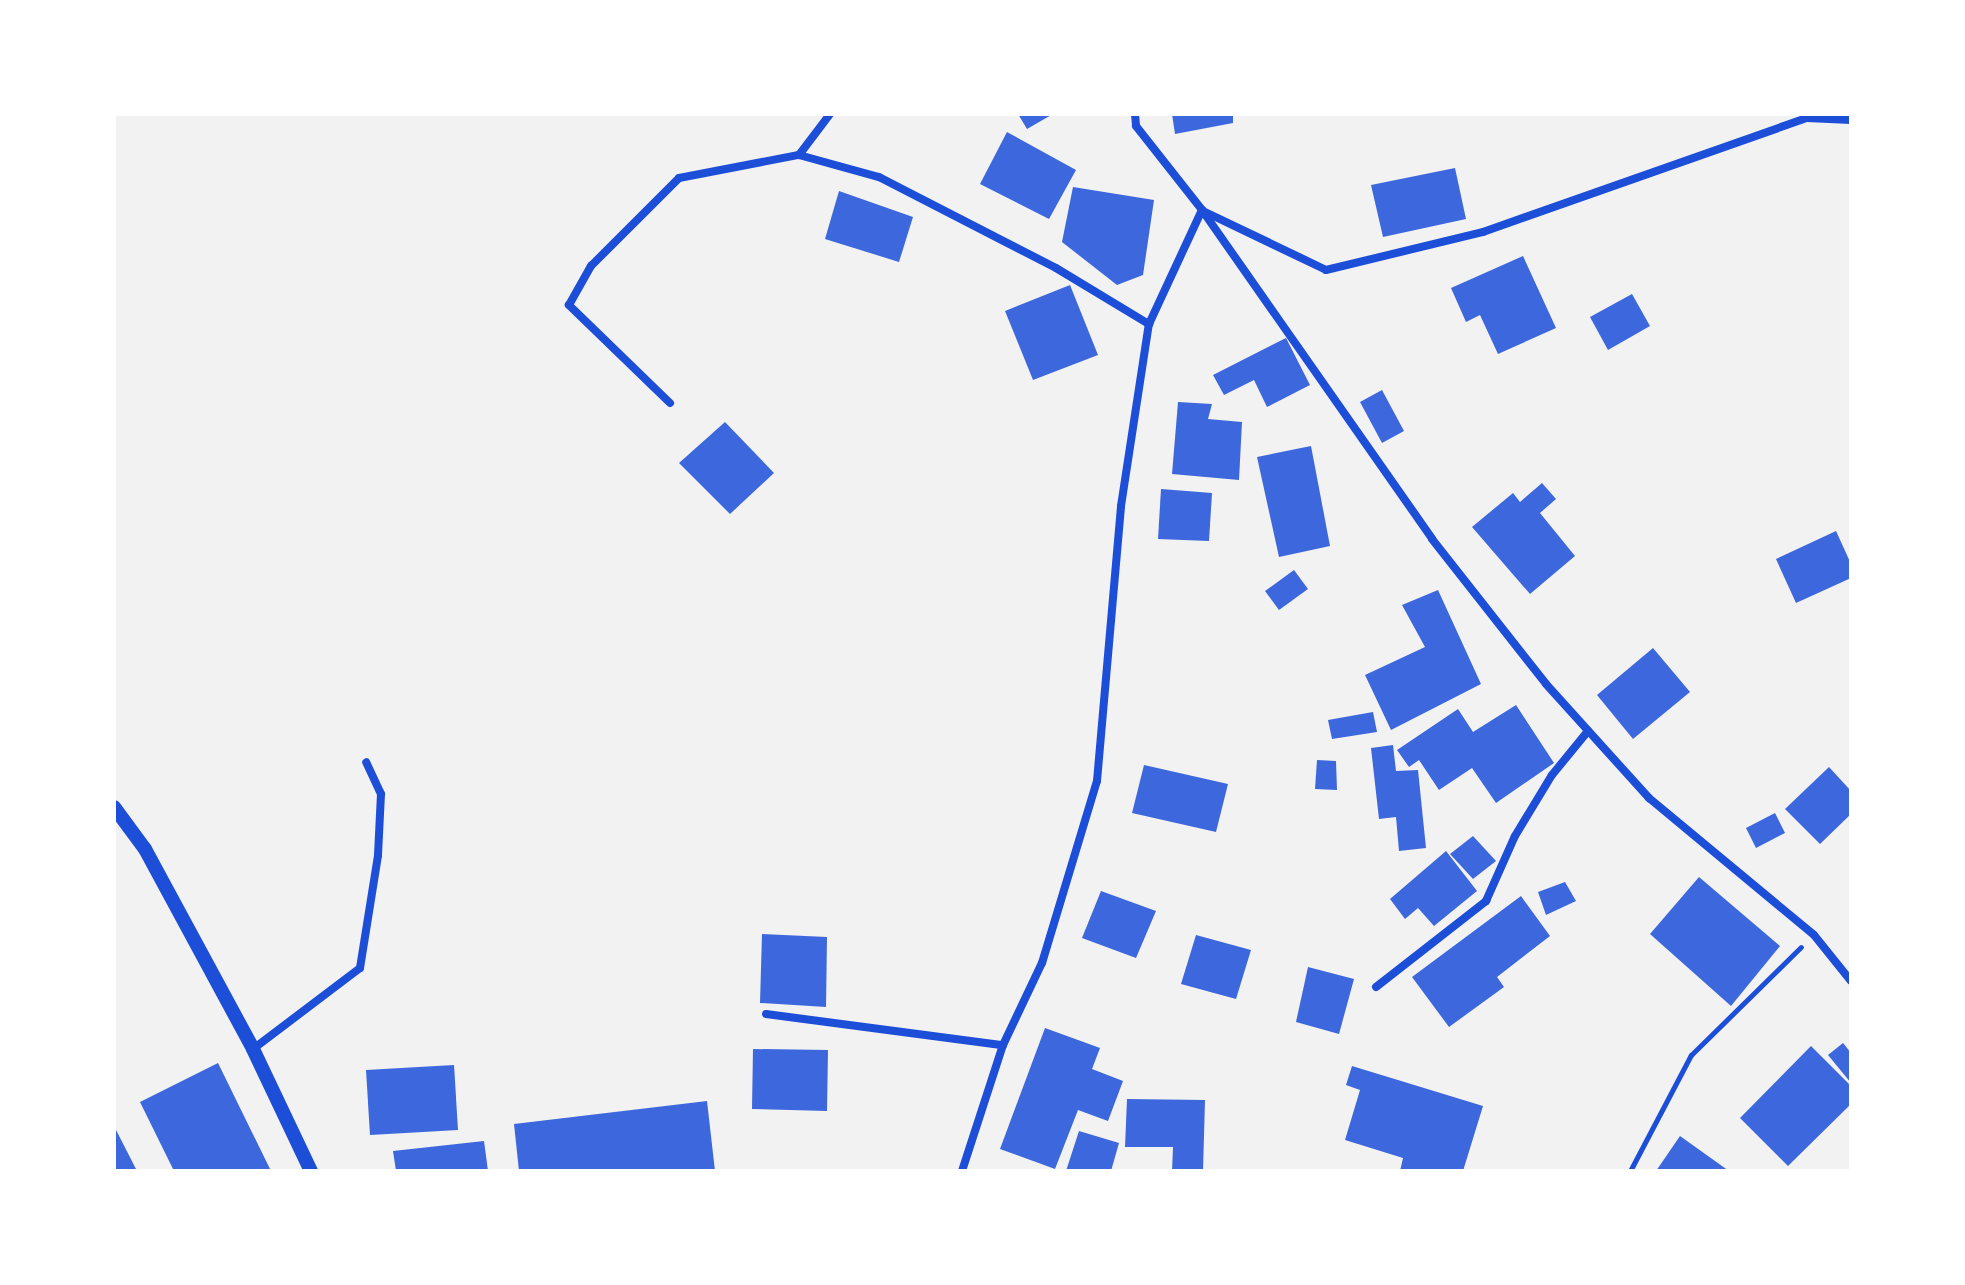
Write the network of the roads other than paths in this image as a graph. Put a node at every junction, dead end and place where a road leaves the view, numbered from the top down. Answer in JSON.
{"nodes":[{"id":1,"x":830,"y":114,"type":"edge"},
{"id":2,"x":1135,"y":114,"type":"edge"},
{"id":3,"x":1851,"y":120,"type":"edge"},
{"id":4,"x":799,"y":155,"type":"junction"},
{"id":5,"x":1202,"y":210,"type":"junction"},
{"id":6,"x":1149,"y":324,"type":"junction"},
{"id":7,"x":670,"y":403,"type":"dead end"},
{"id":8,"x":1588,"y":731,"type":"junction"},
{"id":9,"x":366,"y":762,"type":"dead end"},
{"id":10,"x":114,"y":807,"type":"edge"},
{"id":11,"x":1851,"y":981,"type":"edge"},
{"id":12,"x":1376,"y":987,"type":"dead end"},
{"id":13,"x":766,"y":1014,"type":"dead end"},
{"id":14,"x":1003,"y":1045,"type":"junction"},
{"id":15,"x":253,"y":1049,"type":"junction"},
{"id":16,"x":311,"y":1171,"type":"edge"},
{"id":17,"x":962,"y":1171,"type":"edge"}],
"edges":[{"from":1,"to":4,"type":"street"},
{"from":2,"to":5,"type":"street"},
{"from":3,"to":5,"type":"street"},
{"from":4,"to":6,"type":"street"},
{"from":4,"to":7,"type":"street"},
{"from":5,"to":6,"type":"street"},
{"from":5,"to":8,"type":"street"},
{"from":6,"to":14,"type":"street"},
{"from":8,"to":11,"type":"street"},
{"from":8,"to":12,"type":"street"},
{"from":9,"to":15,"type":"street"},
{"from":10,"to":15,"type":"street"},
{"from":13,"to":14,"type":"street"},
{"from":14,"to":17,"type":"street"},
{"from":15,"to":16,"type":"street"}]}
